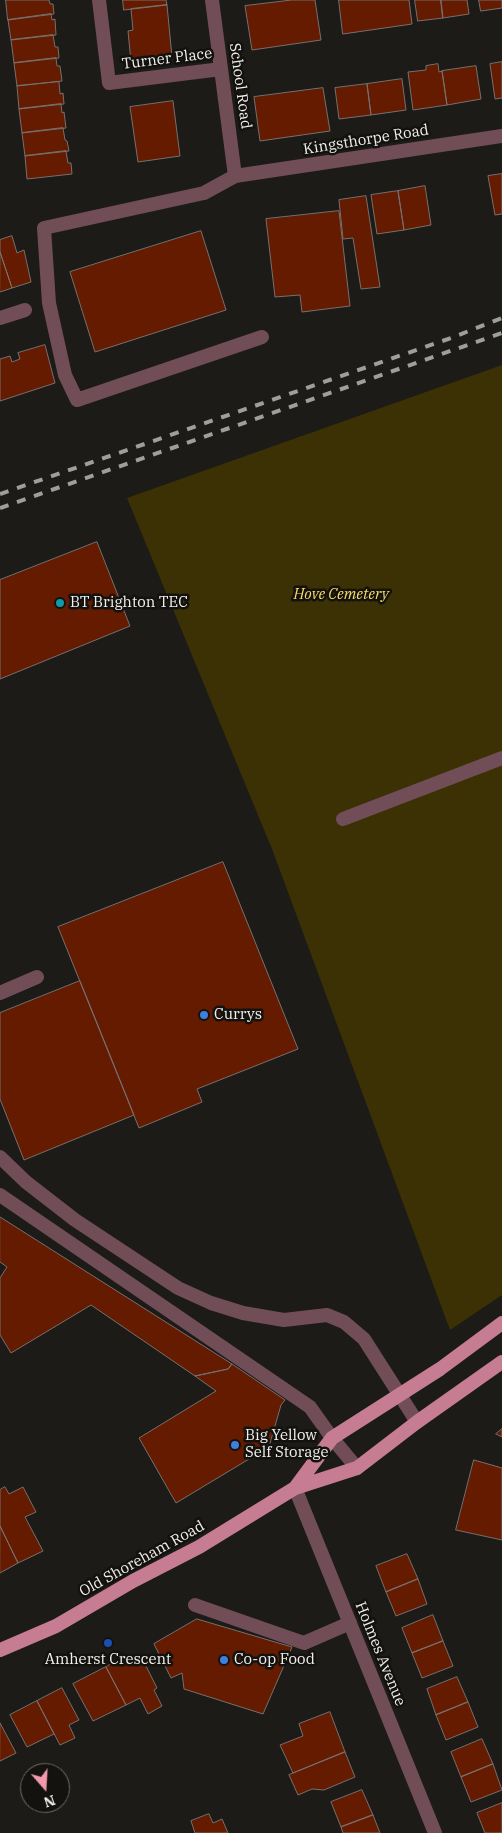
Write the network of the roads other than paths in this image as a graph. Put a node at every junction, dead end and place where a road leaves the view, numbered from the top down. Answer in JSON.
{"nodes":[{"id":1,"x":99,"y":0,"type":"edge"},
{"id":2,"x":212,"y":0,"type":"edge"},
{"id":3,"x":221,"y":69,"type":"junction"},
{"id":4,"x":502,"y":136,"type":"edge"},
{"id":5,"x":236,"y":176,"type":"junction"},
{"id":6,"x":25,"y":310,"type":"dead end"},
{"id":7,"x":0,"y":318,"type":"edge"},
{"id":8,"x":262,"y":337,"type":"dead end"},
{"id":9,"x":502,"y":758,"type":"edge"},
{"id":10,"x":343,"y":819,"type":"dead end"},
{"id":11,"x":37,"y":977,"type":"dead end"},
{"id":12,"x":0,"y":993,"type":"edge"},
{"id":13,"x":0,"y":1157,"type":"edge"},
{"id":14,"x":0,"y":1195,"type":"edge"},
{"id":15,"x":502,"y":1323,"type":"edge"},
{"id":16,"x":502,"y":1362,"type":"edge"},
{"id":17,"x":399,"y":1395,"type":"junction"},
{"id":18,"x":417,"y":1422,"type":"junction"},
{"id":19,"x":332,"y":1438,"type":"junction"},
{"id":20,"x":358,"y":1468,"type":"junction"},
{"id":21,"x":295,"y":1488,"type":"junction"},
{"id":22,"x":195,"y":1605,"type":"dead end"},
{"id":23,"x":350,"y":1624,"type":"junction"},
{"id":24,"x":0,"y":1650,"type":"edge"},
{"id":25,"x":435,"y":1833,"type":"edge"}],
"edges":[{"from":1,"to":3,"type":"street","name":"Turner Place"},
{"from":2,"to":3,"type":"street","name":"School Road"},
{"from":3,"to":5,"type":"street","name":"School Road"},
{"from":4,"to":5,"type":"street","name":"Kingsthorpe Road"},
{"from":5,"to":8,"type":"street","name":"Kingsthorpe Road"},
{"from":6,"to":7,"type":"street"},
{"from":9,"to":10,"type":"street"},
{"from":11,"to":12,"type":"street"},
{"from":13,"to":17,"type":"street"},
{"from":14,"to":19,"type":"street"},
{"from":15,"to":17,"type":"main road","name":"Old Shoreham Road"},
{"from":16,"to":18,"type":"main road","name":"Old Shoreham Road"},
{"from":17,"to":18,"type":"street"},
{"from":17,"to":19,"type":"main road","name":"Old Shoreham Road"},
{"from":18,"to":20,"type":"main road","name":"Old Shoreham Road"},
{"from":19,"to":20,"type":"street"},
{"from":19,"to":21,"type":"main road","name":"Old Shoreham Road"},
{"from":20,"to":21,"type":"main road","name":"Old Shoreham Road"},
{"from":21,"to":23,"type":"street","name":"Holmes Avenue"},
{"from":21,"to":24,"type":"main road","name":"Old Shoreham Road"},
{"from":22,"to":23,"type":"street"},
{"from":23,"to":25,"type":"street","name":"Holmes Avenue"}]}
